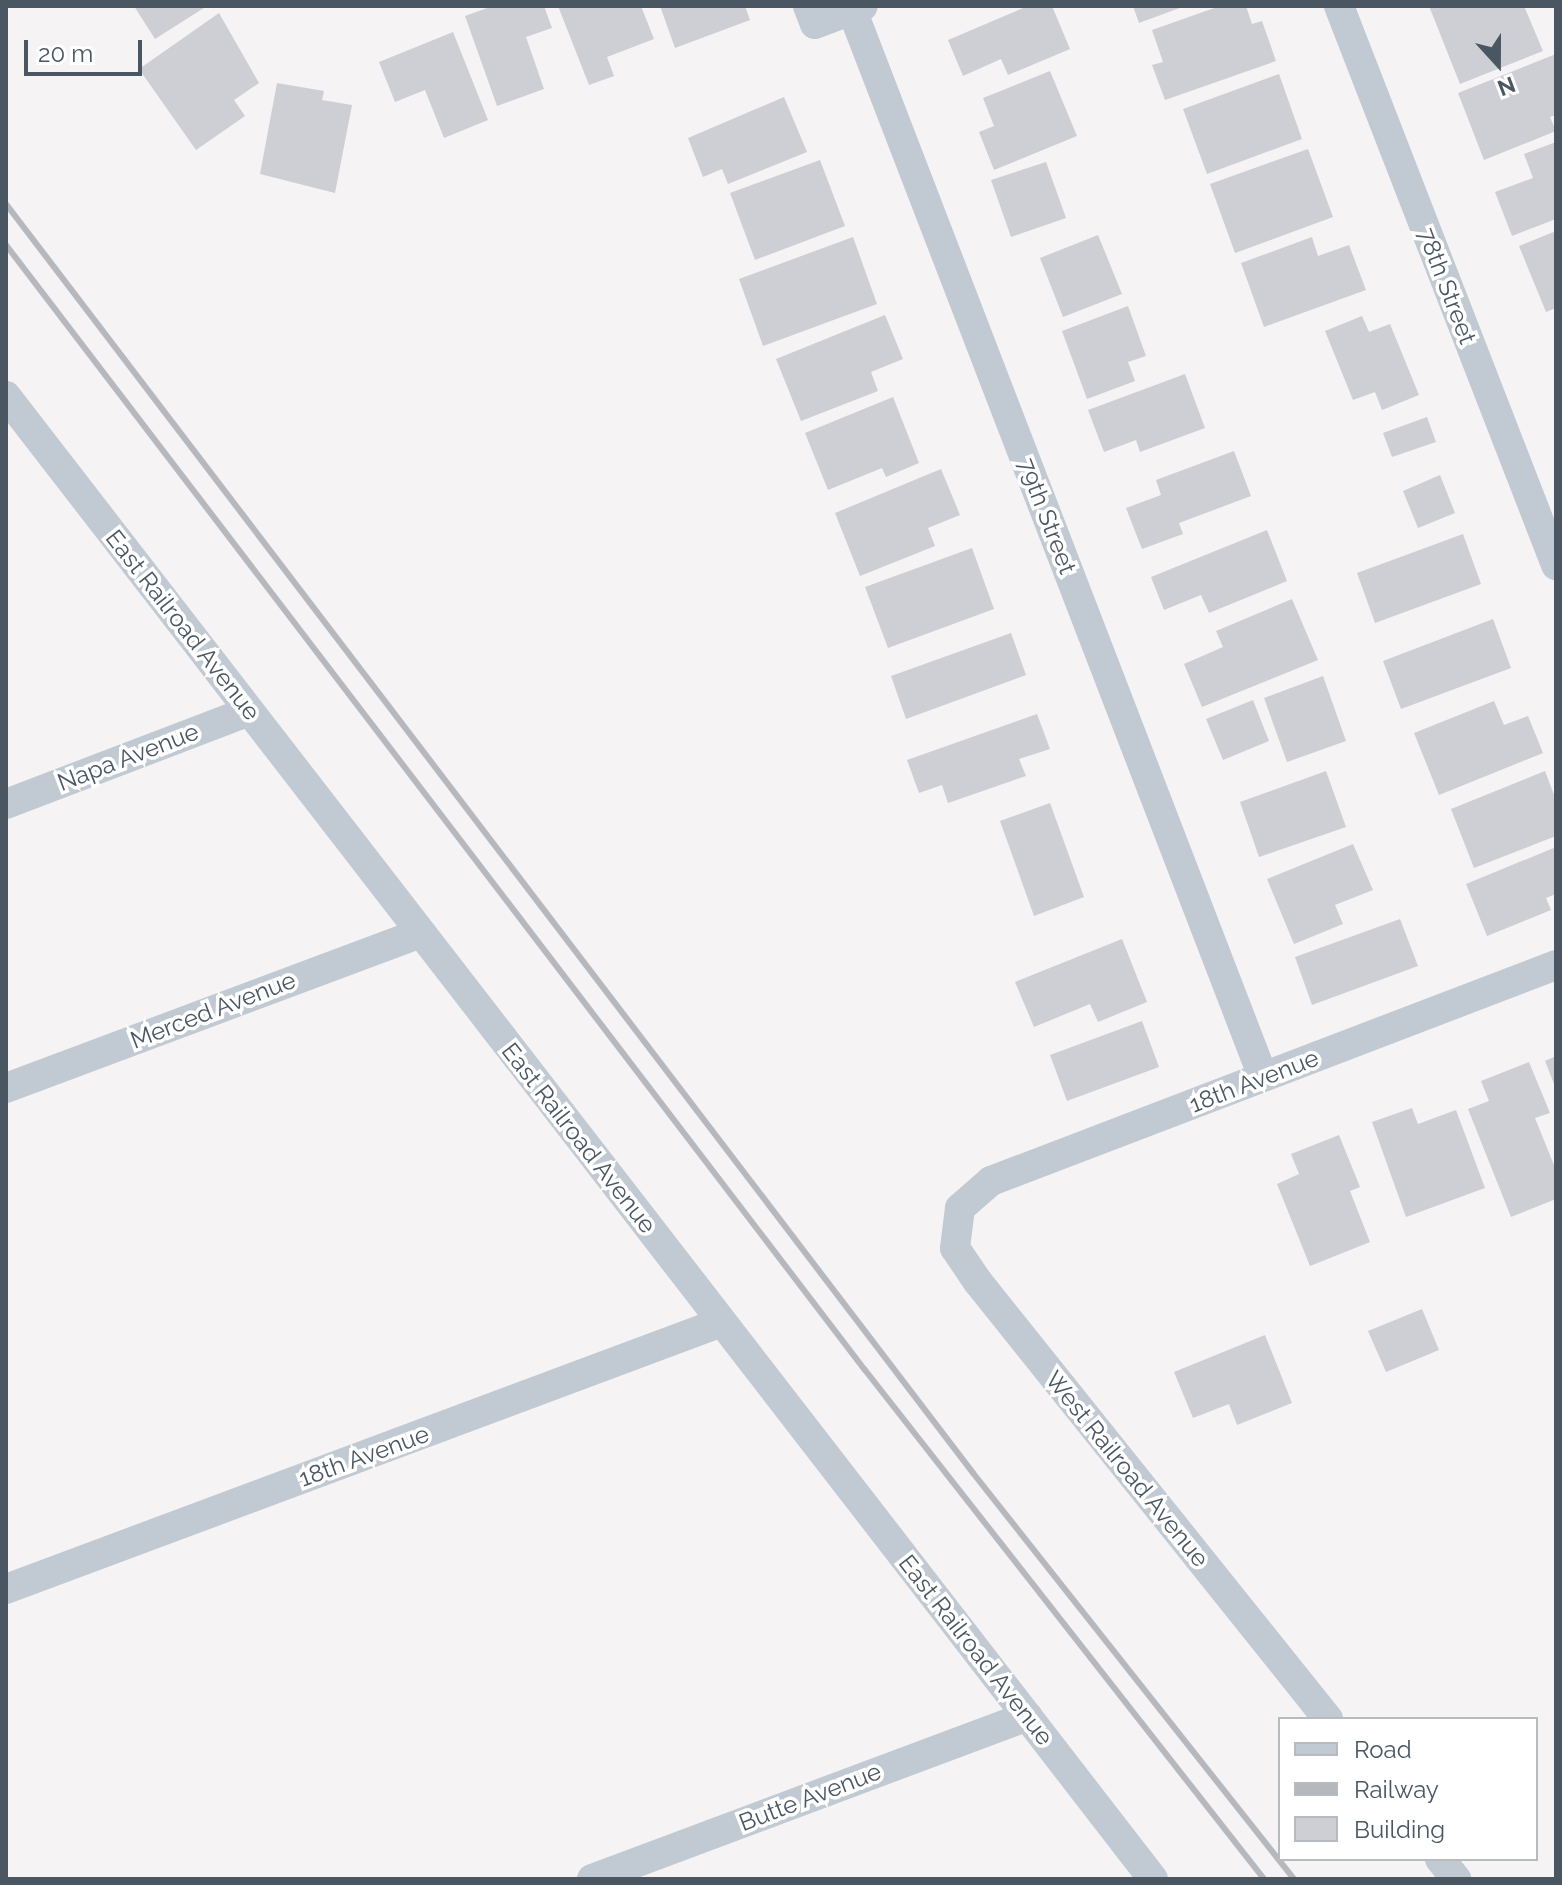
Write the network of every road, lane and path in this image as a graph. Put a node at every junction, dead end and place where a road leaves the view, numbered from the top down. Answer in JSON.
{"nodes":[{"id":1,"x":808,"y":6,"type":"edge"},
{"id":2,"x":1339,"y":6,"type":"edge"},
{"id":3,"x":857,"y":8,"type":"edge"},
{"id":4,"x":6,"y":396,"type":"edge"},
{"id":5,"x":1556,"y":565,"type":"edge"},
{"id":6,"x":249,"y":711,"type":"junction"},
{"id":7,"x":6,"y":804,"type":"edge"},
{"id":8,"x":421,"y":933,"type":"junction"},
{"id":9,"x":1556,"y":965,"type":"edge"},
{"id":10,"x":1263,"y":1077,"type":"junction"},
{"id":11,"x":6,"y":1088,"type":"edge"},
{"id":12,"x":960,"y":1208,"type":"joint"},
{"id":13,"x":722,"y":1322,"type":"junction"},
{"id":14,"x":6,"y":1589,"type":"edge"},
{"id":15,"x":1027,"y":1716,"type":"junction"},
{"id":16,"x":1326,"y":1717,"type":"edge"},
{"id":17,"x":1442,"y":1861,"type":"edge"},
{"id":18,"x":592,"y":1879,"type":"edge"},
{"id":19,"x":1153,"y":1879,"type":"edge"},
{"id":20,"x":1456,"y":1879,"type":"edge"}],
"edges":[{"from":1,"to":3,"type":"street","name":"79th Street"},
{"from":2,"to":5,"type":"street","name":"78th Street"},
{"from":3,"to":10,"type":"street","name":"79th Street"},
{"from":4,"to":6,"type":"street","name":"East Railroad Avenue"},
{"from":6,"to":7,"type":"street","name":"Napa Avenue"},
{"from":6,"to":8,"type":"street","name":"East Railroad Avenue"},
{"from":8,"to":11,"type":"street","name":"Merced Avenue"},
{"from":8,"to":13,"type":"street","name":"East Railroad Avenue"},
{"from":9,"to":10,"type":"street","name":"18th Avenue"},
{"from":10,"to":12,"type":"street","name":"18th Avenue"},
{"from":12,"to":16,"type":"street","name":"West Railroad Avenue"},
{"from":13,"to":14,"type":"street","name":"18th Avenue"},
{"from":13,"to":15,"type":"street","name":"East Railroad Avenue"},
{"from":15,"to":18,"type":"street","name":"Butte Avenue"},
{"from":15,"to":19,"type":"street","name":"East Railroad Avenue"},
{"from":17,"to":20,"type":"street"}]}
